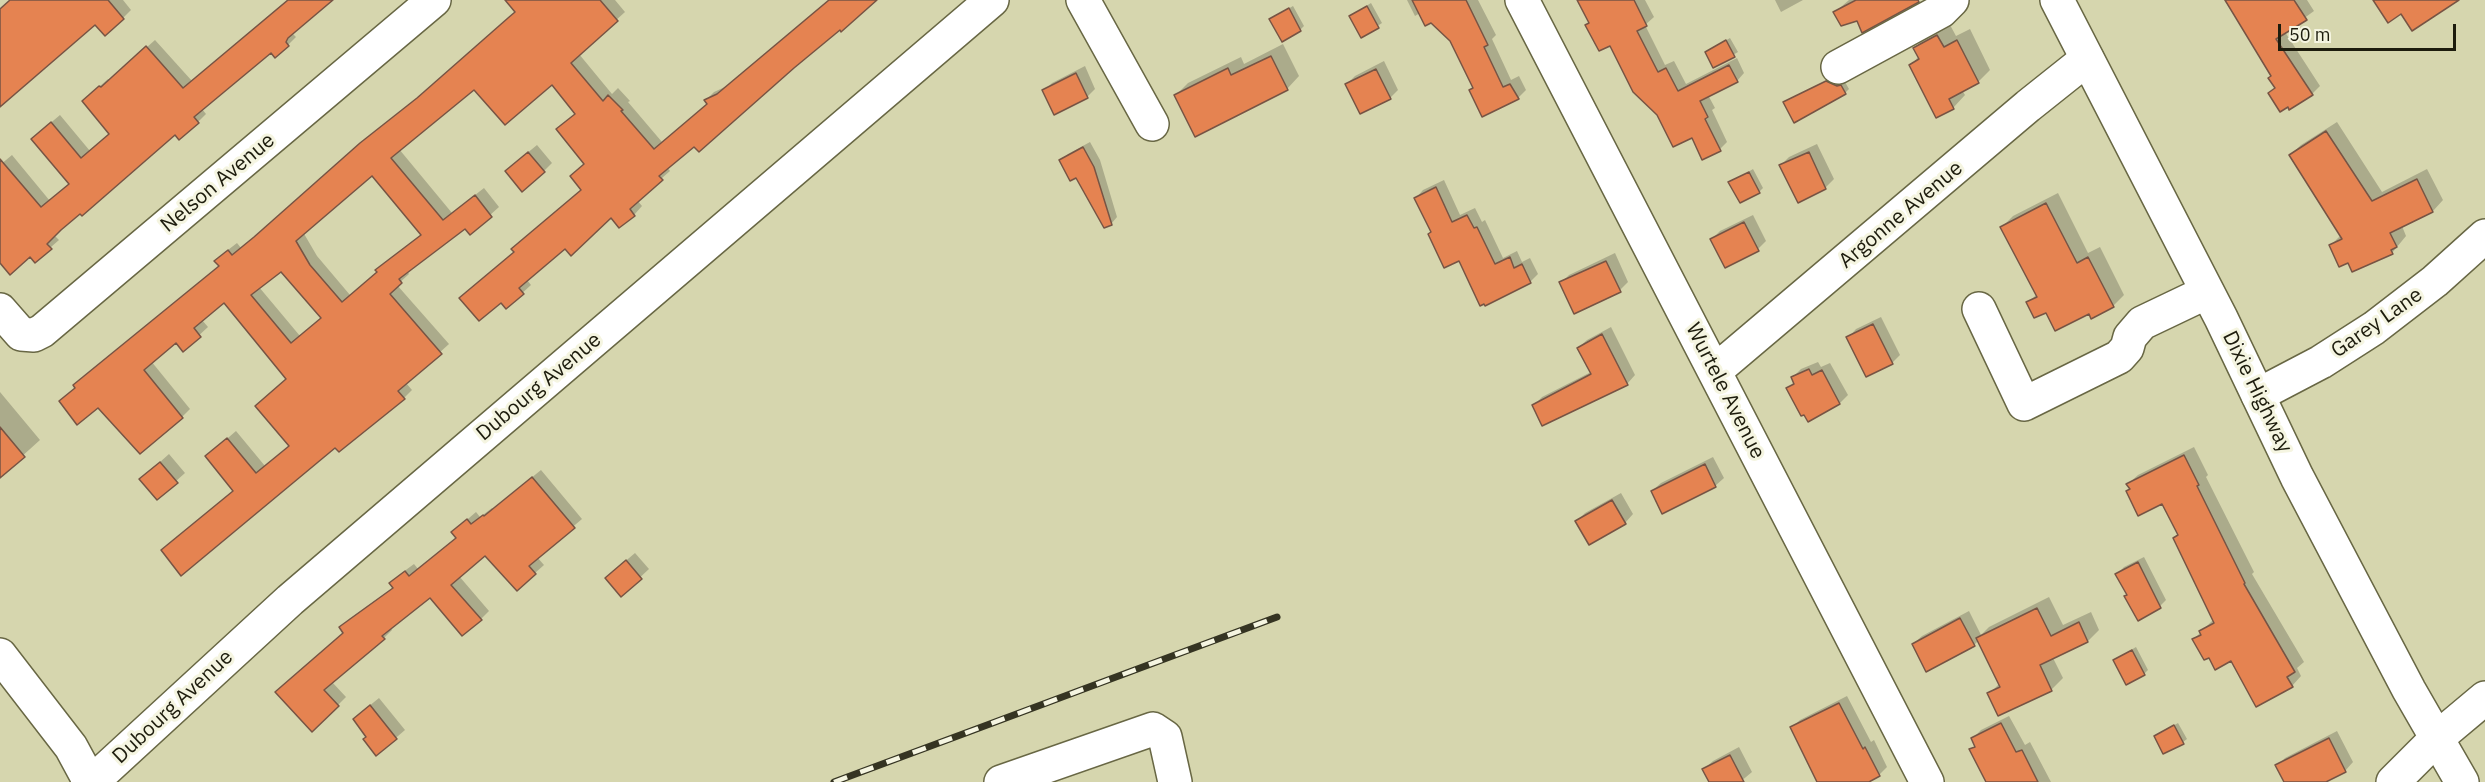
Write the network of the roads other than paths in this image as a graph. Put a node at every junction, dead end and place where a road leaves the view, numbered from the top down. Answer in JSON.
{"nodes":[{"id":1,"x":434,"y":0,"type":"edge"},
{"id":2,"x":992,"y":0,"type":"edge"},
{"id":3,"x":1083,"y":0,"type":"edge"},
{"id":4,"x":1522,"y":0,"type":"edge"},
{"id":5,"x":1952,"y":0,"type":"edge"},
{"id":6,"x":2057,"y":0,"type":"edge"},
{"id":7,"x":2087,"y":59,"type":"junction"},
{"id":8,"x":1838,"y":67,"type":"dead end"},
{"id":9,"x":1152,"y":124,"type":"dead end"},
{"id":10,"x":2485,"y":236,"type":"edge"},
{"id":11,"x":2208,"y":292,"type":"junction"},
{"id":12,"x":1979,"y":309,"type":"dead end"},
{"id":13,"x":0,"y":310,"type":"edge"},
{"id":14,"x":1715,"y":371,"type":"junction"},
{"id":15,"x":2258,"y":396,"type":"junction"},
{"id":16,"x":0,"y":655,"type":"edge"},
{"id":17,"x":2485,"y":698,"type":"edge"},
{"id":18,"x":2436,"y":739,"type":"junction"},
{"id":19,"x":91,"y":782,"type":"edge"},
{"id":20,"x":1001,"y":782,"type":"edge"},
{"id":21,"x":1175,"y":782,"type":"edge"},
{"id":22,"x":1927,"y":782,"type":"edge"},
{"id":23,"x":2393,"y":782,"type":"edge"},
{"id":24,"x":2462,"y":782,"type":"edge"}],
"edges":[{"from":1,"to":13,"type":"street","name":"Nelson Avenue"},
{"from":2,"to":19,"type":"street","name":"Dubourg Avenue"},
{"from":3,"to":9,"type":"street"},
{"from":4,"to":14,"type":"street","name":"Wurtele Avenue"},
{"from":5,"to":8,"type":"street"},
{"from":6,"to":7,"type":"street","name":"Dixie Highway"},
{"from":7,"to":11,"type":"street","name":"Dixie Highway"},
{"from":7,"to":14,"type":"street","name":"Argonne Avenue"},
{"from":10,"to":15,"type":"street","name":"Garey Lane"},
{"from":11,"to":12,"type":"street"},
{"from":11,"to":15,"type":"street","name":"Dixie Highway"},
{"from":14,"to":22,"type":"street","name":"Wurtele Avenue"},
{"from":15,"to":18,"type":"street","name":"Dixie Highway"},
{"from":16,"to":19,"type":"street"},
{"from":17,"to":18,"type":"street"},
{"from":18,"to":23,"type":"street"},
{"from":18,"to":24,"type":"street","name":"Dixie Highway"},
{"from":20,"to":21,"type":"street"}]}
